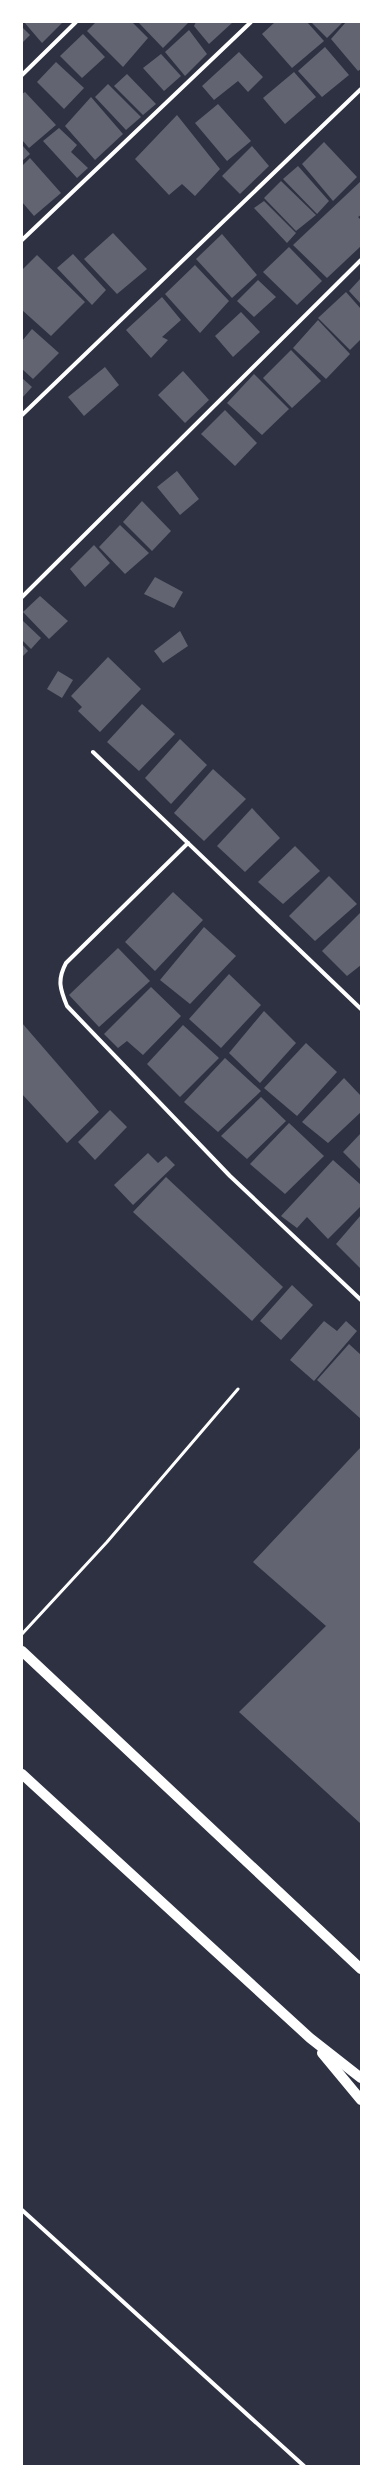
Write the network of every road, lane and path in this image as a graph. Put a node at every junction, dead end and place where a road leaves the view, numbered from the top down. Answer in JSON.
{"nodes":[{"id":1,"x":76,"y":22,"type":"edge"},
{"id":2,"x":251,"y":22,"type":"edge"},
{"id":3,"x":22,"y":75,"type":"edge"},
{"id":4,"x":361,"y":89,"type":"edge"},
{"id":5,"x":22,"y":240,"type":"edge"},
{"id":6,"x":361,"y":260,"type":"edge"},
{"id":7,"x":22,"y":415,"type":"edge"},
{"id":8,"x":22,"y":597,"type":"edge"},
{"id":9,"x":93,"y":752,"type":"dead end"},
{"id":10,"x":188,"y":843,"type":"junction"},
{"id":11,"x":361,"y":1009,"type":"edge"},
{"id":12,"x":361,"y":1300,"type":"edge"},
{"id":13,"x":238,"y":1389,"type":"dead end"},
{"id":14,"x":22,"y":1634,"type":"edge"},
{"id":15,"x":22,"y":1651,"type":"edge"},
{"id":16,"x":22,"y":1774,"type":"edge"},
{"id":17,"x":359,"y":1967,"type":"edge"},
{"id":18,"x":310,"y":2038,"type":"junction"},
{"id":19,"x":361,"y":2078,"type":"edge"},
{"id":20,"x":361,"y":2100,"type":"edge"},
{"id":21,"x":22,"y":2210,"type":"edge"},
{"id":22,"x":304,"y":2466,"type":"edge"}],
"edges":[{"from":1,"to":3,"type":"street"},
{"from":2,"to":5,"type":"street"},
{"from":4,"to":7,"type":"street"},
{"from":6,"to":8,"type":"street"},
{"from":9,"to":10,"type":"street"},
{"from":10,"to":11,"type":"street"},
{"from":10,"to":12,"type":"street"},
{"from":13,"to":14,"type":"lane"},
{"from":15,"to":17,"type":"main road"},
{"from":16,"to":18,"type":"main road"},
{"from":18,"to":19,"type":"main road"},
{"from":18,"to":20,"type":"main road"},
{"from":21,"to":22,"type":"street"}]}
